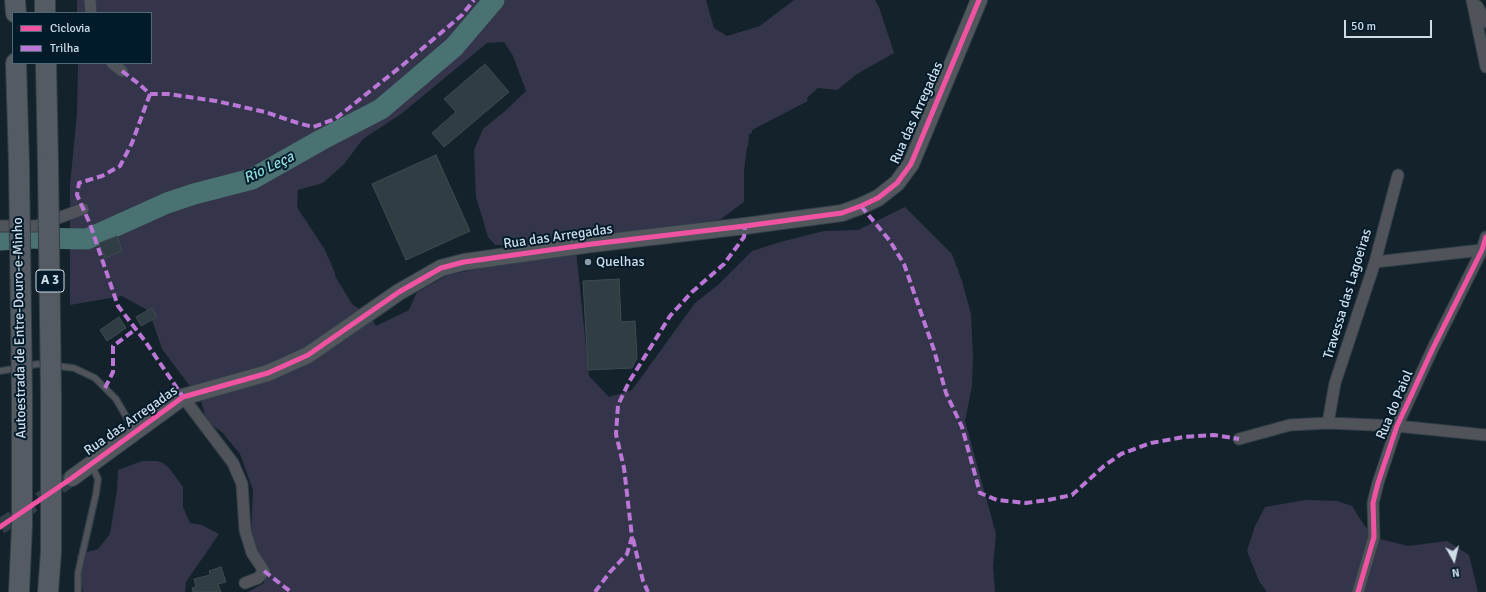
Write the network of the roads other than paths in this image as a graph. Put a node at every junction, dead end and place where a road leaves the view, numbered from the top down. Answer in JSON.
{"nodes":[{"id":1,"x":15,"y":0,"type":"edge"},
{"id":2,"x":45,"y":0,"type":"edge"},
{"id":3,"x":90,"y":0,"type":"edge"},
{"id":4,"x":979,"y":0,"type":"edge"},
{"id":5,"x":1473,"y":0,"type":"edge"},
{"id":6,"x":16,"y":12,"type":"edge"},
{"id":7,"x":45,"y":12,"type":"edge"},
{"id":8,"x":91,"y":12,"type":"edge"},
{"id":9,"x":1486,"y":22,"type":"edge"},
{"id":10,"x":16,"y":64,"type":"edge"},
{"id":11,"x":46,"y":64,"type":"edge"},
{"id":12,"x":113,"y":64,"type":"edge"},
{"id":13,"x":1486,"y":68,"type":"edge"},
{"id":14,"x":122,"y":71,"type":"dead end"},
{"id":15,"x":1398,"y":175,"type":"dead end"},
{"id":16,"x":83,"y":209,"type":"dead end"},
{"id":17,"x":0,"y":226,"type":"edge"},
{"id":18,"x":1486,"y":237,"type":"edge"},
{"id":19,"x":1482,"y":250,"type":"junction"},
{"id":20,"x":1375,"y":262,"type":"junction"},
{"id":21,"x":0,"y":371,"type":"edge"},
{"id":22,"x":183,"y":397,"type":"junction"},
{"id":23,"x":1328,"y":423,"type":"junction"},
{"id":24,"x":1398,"y":426,"type":"junction"},
{"id":25,"x":135,"y":432,"type":"junction"},
{"id":26,"x":1486,"y":435,"type":"edge"},
{"id":27,"x":1239,"y":439,"type":"dead end"},
{"id":28,"x":91,"y":464,"type":"junction"},
{"id":29,"x":72,"y":478,"type":"tunnel mouth"},
{"id":30,"x":246,"y":583,"type":"dead end"},
{"id":31,"x":19,"y":592,"type":"edge"},
{"id":32,"x":48,"y":592,"type":"edge"},
{"id":33,"x":78,"y":592,"type":"edge"},
{"id":34,"x":1358,"y":592,"type":"edge"}],
"edges":[{"from":1,"to":6,"type":"highway"},
{"from":2,"to":7,"type":"highway"},
{"from":3,"to":8,"type":"street"},
{"from":4,"to":22,"type":"street","name":"Rua das Arregadas"},
{"from":5,"to":9,"type":"street"},
{"from":5,"to":13,"type":"street"},
{"from":10,"to":31,"type":"highway","name":"Autoestrada de Entre-Douro-e-Minho","number":"A 3","bridge":true},
{"from":11,"to":32,"type":"highway","name":"Autoestrada de Entre-Douro-e-Minho","number":"A 3","bridge":true},
{"from":12,"to":14,"type":"street"},
{"from":15,"to":20,"type":"street","name":"Travessa das Lagoeiras"},
{"from":16,"to":17,"type":"street"},
{"from":18,"to":19,"type":"street","name":"Rua do Paiol"},
{"from":19,"to":20,"type":"street"},
{"from":19,"to":24,"type":"street","name":"Rua do Paiol"},
{"from":20,"to":23,"type":"street","name":"Travessa das Lagoeiras"},
{"from":21,"to":25,"type":"lane"},
{"from":22,"to":25,"type":"street","name":"Rua das Arregadas"},
{"from":22,"to":30,"type":"street"},
{"from":23,"to":24,"type":"street"},
{"from":23,"to":27,"type":"street"},
{"from":24,"to":26,"type":"street"},
{"from":24,"to":34,"type":"street","name":"Rua do Paiol"},
{"from":25,"to":28,"type":"street","name":"Rua das Arregadas"},
{"from":28,"to":29,"type":"street","name":"Rua das Arregadas"},
{"from":28,"to":33,"type":"lane"}]}
